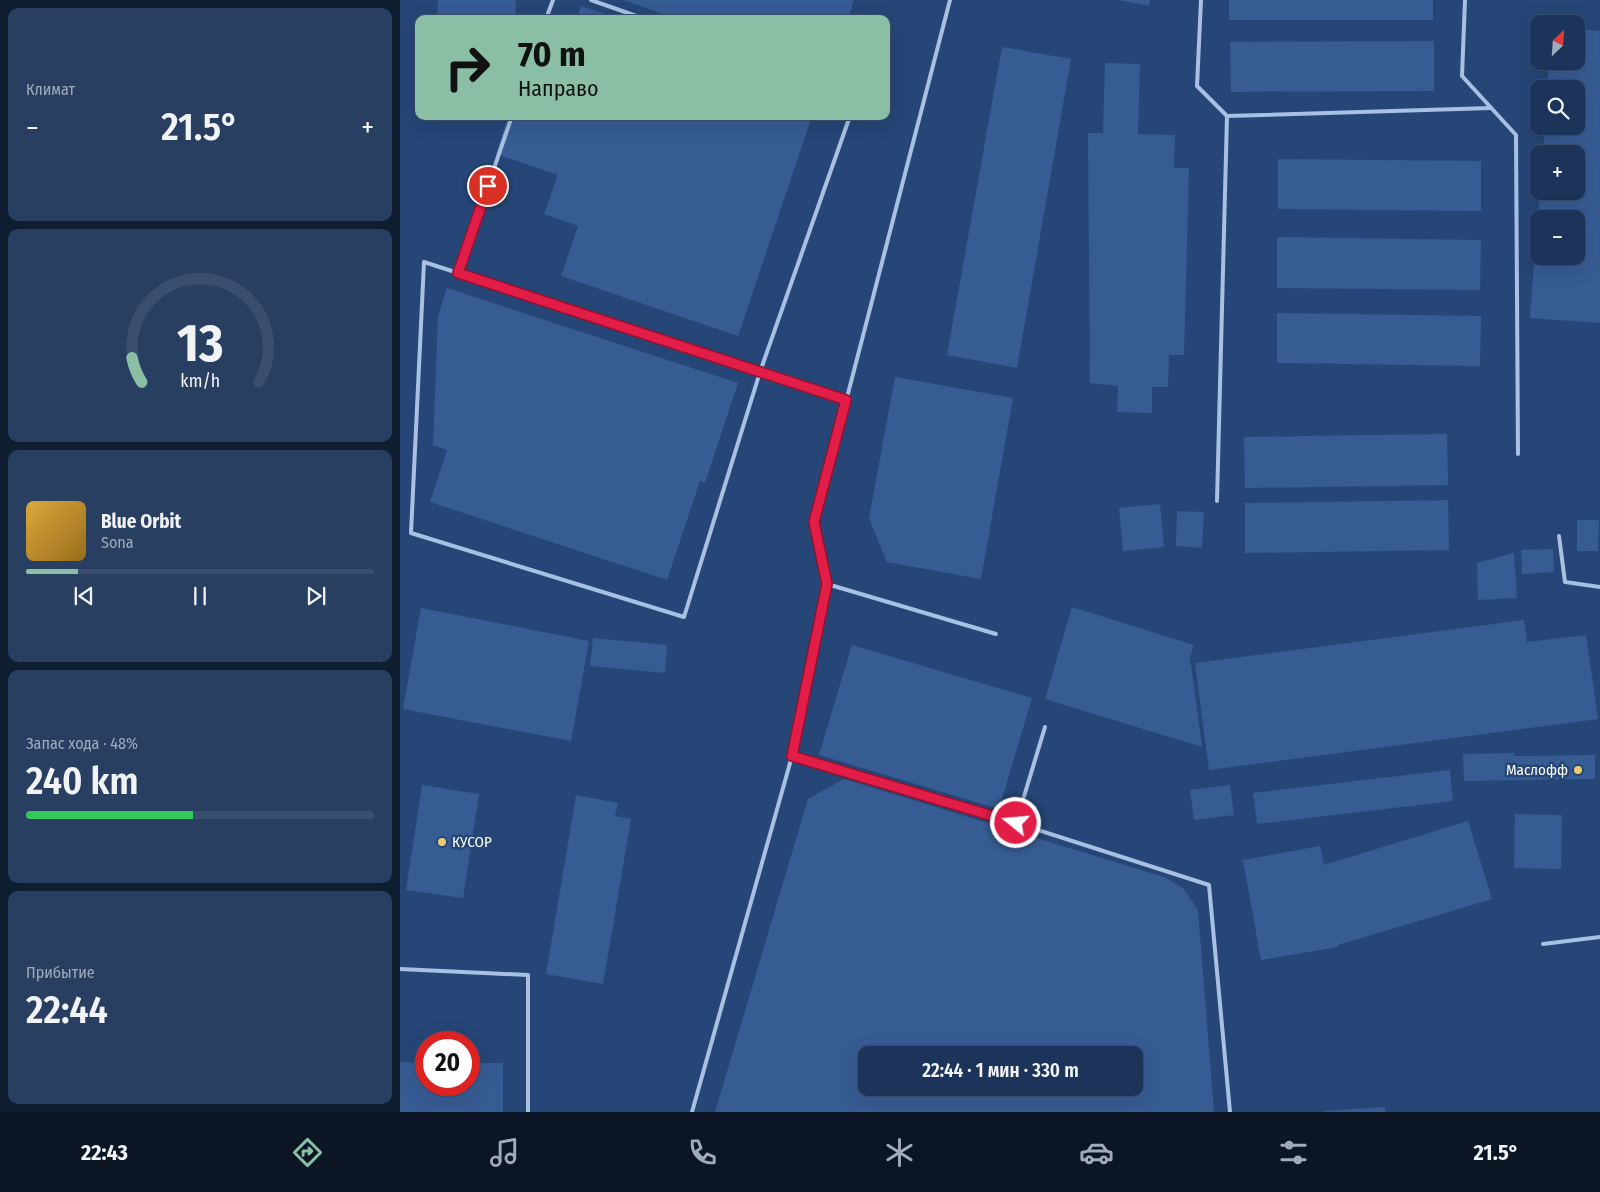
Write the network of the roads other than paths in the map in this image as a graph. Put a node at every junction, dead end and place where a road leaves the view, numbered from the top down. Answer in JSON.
{"nodes":[{"id":1,"x":553,"y":0,"type":"edge"},
{"id":2,"x":591,"y":0,"type":"edge"},
{"id":3,"x":950,"y":0,"type":"edge"},
{"id":4,"x":1201,"y":0,"type":"edge"},
{"id":5,"x":1465,"y":0,"type":"edge"},
{"id":6,"x":547,"y":15,"type":"edge"},
{"id":7,"x":634,"y":15,"type":"edge"},
{"id":8,"x":1491,"y":108,"type":"junction"},
{"id":9,"x":1227,"y":116,"type":"junction"},
{"id":10,"x":511,"y":120,"type":"edge"},
{"id":11,"x":849,"y":120,"type":"edge"},
{"id":12,"x":458,"y":273,"type":"junction"},
{"id":13,"x":760,"y":372,"type":"junction"},
{"id":14,"x":846,"y":400,"type":"junction"},
{"id":15,"x":1518,"y":454,"type":"dead end"},
{"id":16,"x":1217,"y":501,"type":"dead end"},
{"id":17,"x":1560,"y":536,"type":"dead end"},
{"id":18,"x":827,"y":584,"type":"junction"},
{"id":19,"x":1600,"y":587,"type":"edge"},
{"id":20,"x":996,"y":634,"type":"dead end"},
{"id":21,"x":1045,"y":727,"type":"dead end"},
{"id":22,"x":792,"y":756,"type":"junction"},
{"id":23,"x":1016,"y":823,"type":"junction"},
{"id":24,"x":1600,"y":937,"type":"edge"},
{"id":25,"x":1543,"y":944,"type":"dead end"},
{"id":26,"x":400,"y":969,"type":"edge"},
{"id":27,"x":528,"y":1112,"type":"edge"},
{"id":28,"x":692,"y":1112,"type":"edge"},
{"id":29,"x":1230,"y":1112,"type":"edge"}],
"edges":[{"from":1,"to":6,"type":"lane"},
{"from":2,"to":7,"type":"lane"},
{"from":3,"to":14,"type":"lane"},
{"from":4,"to":9,"type":"lane"},
{"from":5,"to":8,"type":"lane"},
{"from":8,"to":9,"type":"lane"},
{"from":8,"to":15,"type":"lane"},
{"from":9,"to":16,"type":"lane"},
{"from":10,"to":12,"type":"lane"},
{"from":11,"to":13,"type":"lane"},
{"from":12,"to":13,"type":"lane"},
{"from":12,"to":13,"type":"lane"},
{"from":13,"to":14,"type":"lane"},
{"from":14,"to":18,"type":"lane"},
{"from":17,"to":19,"type":"lane"},
{"from":18,"to":20,"type":"lane"},
{"from":18,"to":22,"type":"lane"},
{"from":21,"to":23,"type":"lane"},
{"from":22,"to":23,"type":"lane"},
{"from":22,"to":28,"type":"lane"},
{"from":23,"to":29,"type":"lane"},
{"from":24,"to":25,"type":"lane"},
{"from":26,"to":27,"type":"lane"}]}
